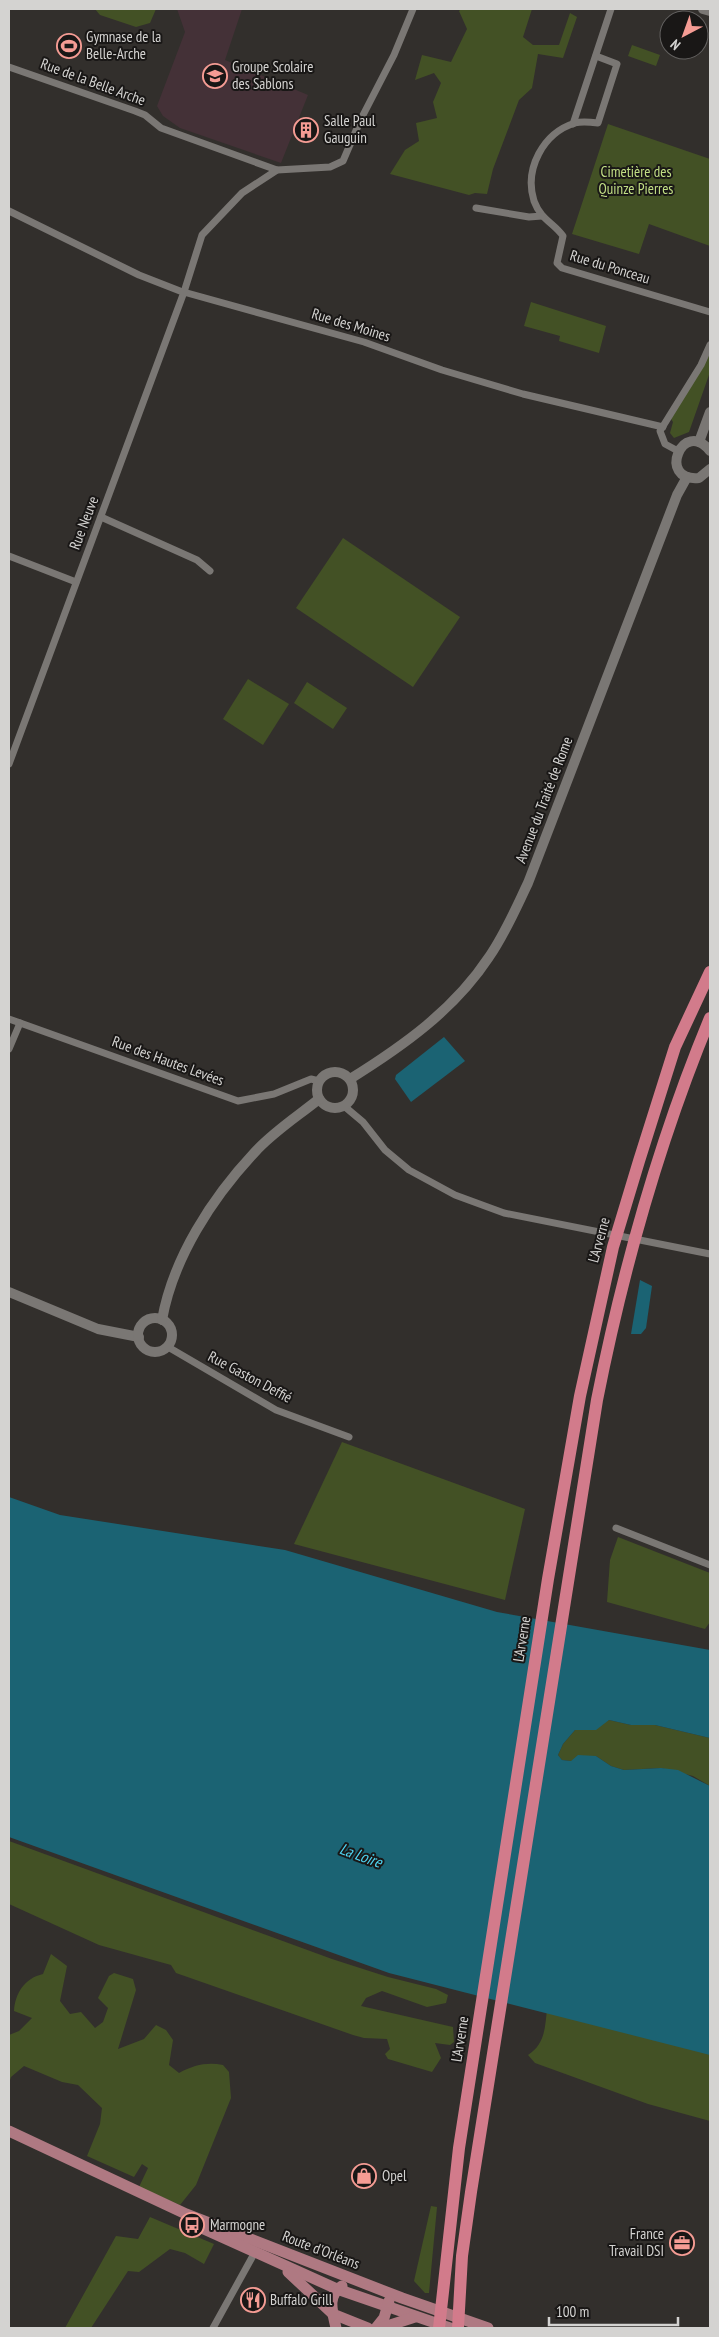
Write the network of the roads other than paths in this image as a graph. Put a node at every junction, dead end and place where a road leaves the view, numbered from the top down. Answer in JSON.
{"nodes":[{"id":1,"x":413,"y":9,"type":"edge"},
{"id":2,"x":611,"y":9,"type":"edge"},
{"id":3,"x":704,"y":9,"type":"edge"},
{"id":4,"x":710,"y":11,"type":"edge"},
{"id":5,"x":596,"y":56,"type":"junction"},
{"id":6,"x":9,"y":67,"type":"edge"},
{"id":7,"x":573,"y":124,"type":"junction"},
{"id":8,"x":277,"y":170,"type":"junction"},
{"id":9,"x":476,"y":208,"type":"dead end"},
{"id":10,"x":9,"y":211,"type":"edge"},
{"id":11,"x":542,"y":216,"type":"junction"},
{"id":12,"x":184,"y":292,"type":"junction"},
{"id":13,"x":710,"y":312,"type":"edge"},
{"id":14,"x":710,"y":344,"type":"edge"},
{"id":15,"x":710,"y":412,"type":"edge"},
{"id":16,"x":664,"y":425,"type":"junction"},
{"id":17,"x":699,"y":442,"type":"junction"},
{"id":18,"x":678,"y":451,"type":"junction"},
{"id":19,"x":710,"y":451,"type":"edge"},
{"id":20,"x":710,"y":468,"type":"edge"},
{"id":21,"x":687,"y":477,"type":"junction"},
{"id":22,"x":101,"y":517,"type":"junction"},
{"id":23,"x":9,"y":556,"type":"edge"},
{"id":24,"x":210,"y":571,"type":"dead end"},
{"id":25,"x":76,"y":582,"type":"junction"},
{"id":26,"x":9,"y":764,"type":"edge"},
{"id":27,"x":710,"y":972,"type":"edge"},
{"id":28,"x":710,"y":1018,"type":"edge"},
{"id":29,"x":9,"y":1019,"type":"edge"},
{"id":30,"x":20,"y":1023,"type":"junction"},
{"id":31,"x":9,"y":1049,"type":"edge"},
{"id":32,"x":350,"y":1079,"type":"junction"},
{"id":33,"x":320,"y":1081,"type":"junction"},
{"id":34,"x":319,"y":1099,"type":"junction"},
{"id":35,"x":344,"y":1106,"type":"junction"},
{"id":36,"x":710,"y":1254,"type":"edge"},
{"id":37,"x":9,"y":1292,"type":"edge"},
{"id":38,"x":162,"y":1320,"type":"junction"},
{"id":39,"x":139,"y":1337,"type":"junction"},
{"id":40,"x":168,"y":1347,"type":"junction"},
{"id":41,"x":349,"y":1437,"type":"dead end"},
{"id":42,"x":616,"y":1528,"type":"dead end"},
{"id":43,"x":710,"y":1565,"type":"edge"},
{"id":44,"x":9,"y":2131,"type":"edge"},
{"id":45,"x":9,"y":2138,"type":"edge"},
{"id":46,"x":255,"y":2252,"type":"junction"},
{"id":47,"x":277,"y":2263,"type":"junction"},
{"id":48,"x":354,"y":2278,"type":"junction"},
{"id":49,"x":337,"y":2289,"type":"junction"},
{"id":50,"x":388,"y":2292,"type":"junction"},
{"id":51,"x":388,"y":2307,"type":"junction"},
{"id":52,"x":333,"y":2314,"type":"junction"},
{"id":53,"x":415,"y":2317,"type":"junction"},
{"id":54,"x":434,"y":2325,"type":"edge"},
{"id":55,"x":213,"y":2328,"type":"edge"},
{"id":56,"x":336,"y":2328,"type":"edge"},
{"id":57,"x":368,"y":2328,"type":"edge"},
{"id":58,"x":376,"y":2328,"type":"edge"},
{"id":59,"x":381,"y":2328,"type":"edge"},
{"id":60,"x":450,"y":2328,"type":"edge"},
{"id":61,"x":458,"y":2328,"type":"edge"},
{"id":62,"x":488,"y":2328,"type":"edge"}],
"edges":[{"from":1,"to":8,"type":"street"},
{"from":2,"to":5,"type":"street"},
{"from":3,"to":4,"type":"main road"},
{"from":5,"to":7,"type":"street"},
{"from":5,"to":7,"type":"street"},
{"from":6,"to":8,"type":"street","name":"Rue de la Belle Arche"},
{"from":7,"to":11,"type":"street","name":"Rue du Ponceau"},
{"from":8,"to":12,"type":"street","name":"Rue Neuve"},
{"from":9,"to":11,"type":"street"},
{"from":10,"to":12,"type":"street","name":"Rue des Moines"},
{"from":11,"to":13,"type":"street","name":"Rue du Ponceau"},
{"from":12,"to":16,"type":"street","name":"Rue des Moines"},
{"from":12,"to":22,"type":"street","name":"Rue Neuve"},
{"from":14,"to":16,"type":"street"},
{"from":15,"to":17,"type":"main road"},
{"from":16,"to":18,"type":"street"},
{"from":17,"to":18,"type":"main road"},
{"from":17,"to":19,"type":"main road"},
{"from":18,"to":21,"type":"main road"},
{"from":20,"to":21,"type":"main road"},
{"from":21,"to":32,"type":"main road","name":"Avenue du Traité de Rome"},
{"from":22,"to":24,"type":"street"},
{"from":22,"to":25,"type":"street","name":"Rue Neuve"},
{"from":23,"to":25,"type":"street"},
{"from":25,"to":26,"type":"street","name":"Rue Neuve"},
{"from":27,"to":54,"type":"highway","name":"L'Arverne"},
{"from":28,"to":61,"type":"highway"},
{"from":29,"to":30,"type":"street","name":"Rue des Hautes Levées"},
{"from":30,"to":31,"type":"street"},
{"from":30,"to":33,"type":"street","name":"Rue des Hautes Levées"},
{"from":32,"to":33,"type":"main road"},
{"from":32,"to":35,"type":"main road"},
{"from":33,"to":34,"type":"main road"},
{"from":34,"to":35,"type":"main road"},
{"from":34,"to":38,"type":"main road"},
{"from":35,"to":36,"type":"street"},
{"from":37,"to":39,"type":"main road"},
{"from":38,"to":39,"type":"main road"},
{"from":38,"to":40,"type":"main road"},
{"from":39,"to":40,"type":"main road"},
{"from":40,"to":41,"type":"street","name":"Rue Gaston Deffié"},
{"from":42,"to":43,"type":"street"},
{"from":44,"to":48,"type":"main road","name":"Route d'Orléans"},
{"from":45,"to":46,"type":"main road","name":"Route d'Orléans"},
{"from":46,"to":47,"type":"main road","name":"Route d'Orléans"},
{"from":46,"to":55,"type":"street"},
{"from":47,"to":49,"type":"main road","name":"Route d'Orléans"},
{"from":47,"to":52,"type":"main road"},
{"from":48,"to":49,"type":"main road"},
{"from":48,"to":50,"type":"main road","name":"Route d'Orléans"},
{"from":49,"to":51,"type":"main road","name":"Route d'Orléans"},
{"from":49,"to":52,"type":"main road"},
{"from":50,"to":51,"type":"main road"},
{"from":50,"to":62,"type":"main road","name":"Route d'Orléans"},
{"from":51,"to":53,"type":"main road","name":"Route d'Orléans"},
{"from":51,"to":58,"type":"main road"},
{"from":52,"to":56,"type":"main road"},
{"from":52,"to":57,"type":"main road"},
{"from":53,"to":54,"type":"main road","name":"Route d'Orléans"},
{"from":53,"to":59,"type":"main road"},
{"from":54,"to":60,"type":"main road","name":"Route d'Orléans"}]}
